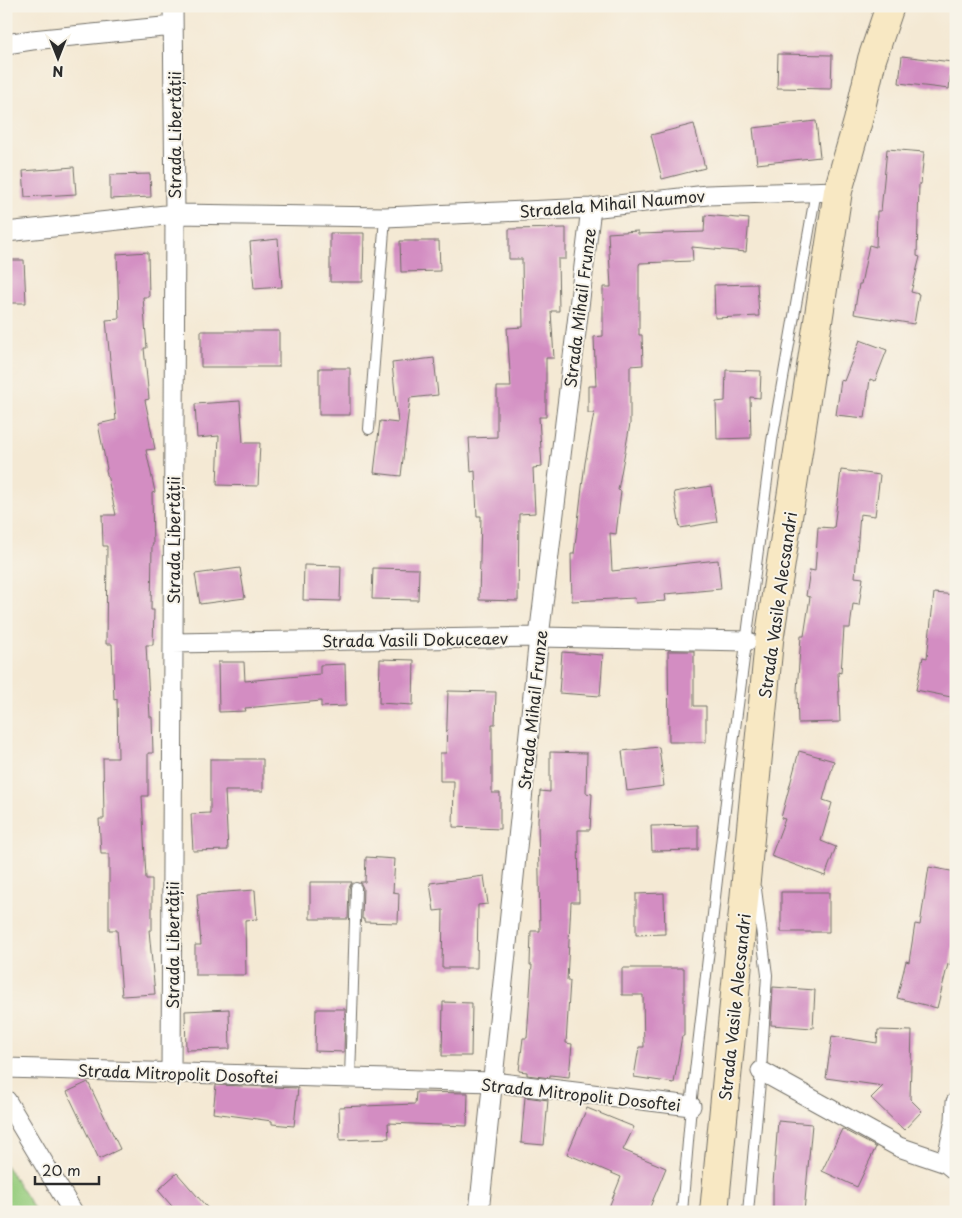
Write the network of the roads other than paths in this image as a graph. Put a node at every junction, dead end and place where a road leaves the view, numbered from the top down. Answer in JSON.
{"nodes":[{"id":1,"x":173,"y":6,"type":"edge"},
{"id":2,"x":890,"y":6,"type":"edge"},
{"id":3,"x":173,"y":26,"type":"junction"},
{"id":4,"x":6,"y":44,"type":"edge"},
{"id":5,"x":827,"y":191,"type":"junction"},
{"id":6,"x":591,"y":208,"type":"junction"},
{"id":7,"x":175,"y":214,"type":"junction"},
{"id":8,"x":386,"y":217,"type":"junction"},
{"id":9,"x":6,"y":232,"type":"edge"},
{"id":10,"x":369,"y":430,"type":"dead end"},
{"id":11,"x":539,"y":637,"type":"junction"},
{"id":12,"x":747,"y":641,"type":"junction"},
{"id":13,"x":173,"y":643,"type":"junction"},
{"id":14,"x":750,"y":844,"type":"junction"},
{"id":15,"x":356,"y":888,"type":"dead end"},
{"id":16,"x":6,"y":1068,"type":"edge"},
{"id":17,"x":761,"y":1071,"type":"junction"},
{"id":18,"x":171,"y":1074,"type":"junction"},
{"id":19,"x":350,"y":1078,"type":"junction"},
{"id":20,"x":493,"y":1082,"type":"junction"},
{"id":21,"x":6,"y":1100,"type":"edge"},
{"id":22,"x":956,"y":1102,"type":"edge"},
{"id":23,"x":691,"y":1106,"type":"junction"},
{"id":24,"x":951,"y":1167,"type":"edge"},
{"id":25,"x":73,"y":1212,"type":"edge"},
{"id":26,"x":479,"y":1212,"type":"edge"},
{"id":27,"x":682,"y":1212,"type":"edge"},
{"id":28,"x":714,"y":1212,"type":"edge"},
{"id":29,"x":748,"y":1212,"type":"edge"}],
"edges":[{"from":1,"to":3,"type":"street","name":"Strada Libertății"},
{"from":2,"to":5,"type":"main road","name":"Strada Vasile Alecsandri"},
{"from":3,"to":4,"type":"street"},
{"from":3,"to":7,"type":"street","name":"Strada Libertății"},
{"from":5,"to":6,"type":"street","name":"Stradela Mihail Naumov"},
{"from":5,"to":12,"type":"lane"},
{"from":5,"to":14,"type":"main road","name":"Strada Vasile Alecsandri"},
{"from":6,"to":8,"type":"street","name":"Stradela Mihail Naumov"},
{"from":6,"to":11,"type":"street","name":"Strada Mihail Frunze"},
{"from":7,"to":8,"type":"street","name":"Stradela Mihail Naumov"},
{"from":7,"to":9,"type":"street","name":"Stradela Mihail Naumov"},
{"from":7,"to":13,"type":"street","name":"Strada Libertății"},
{"from":8,"to":10,"type":"lane"},
{"from":11,"to":12,"type":"street","name":"Strada Vasili Dokuceaev"},
{"from":11,"to":13,"type":"street","name":"Strada Vasili Dokuceaev"},
{"from":11,"to":20,"type":"street","name":"Strada Mihail Frunze"},
{"from":12,"to":23,"type":"lane"},
{"from":13,"to":18,"type":"street","name":"Strada Libertății"},
{"from":14,"to":17,"type":"lane"},
{"from":14,"to":28,"type":"main road","name":"Strada Vasile Alecsandri"},
{"from":15,"to":19,"type":"lane"},
{"from":16,"to":18,"type":"street","name":"Strada Mitropolit Dosoftei"},
{"from":17,"to":24,"type":"street"},
{"from":17,"to":29,"type":"lane"},
{"from":18,"to":19,"type":"street","name":"Strada Mitropolit Dosoftei"},
{"from":19,"to":20,"type":"street","name":"Strada Mitropolit Dosoftei"},
{"from":20,"to":23,"type":"street","name":"Strada Mitropolit Dosoftei"},
{"from":20,"to":26,"type":"street","name":"Strada Mihail Frunze"},
{"from":21,"to":25,"type":"street"},
{"from":22,"to":24,"type":"street"},
{"from":23,"to":27,"type":"lane"}]}
